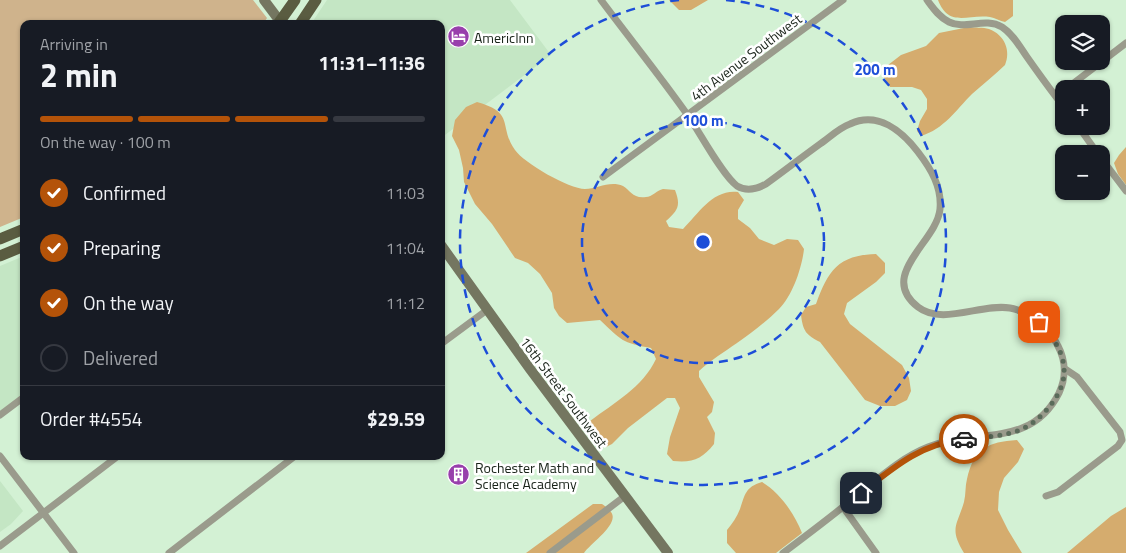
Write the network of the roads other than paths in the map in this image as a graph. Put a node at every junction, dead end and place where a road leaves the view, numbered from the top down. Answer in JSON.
{"nodes":[{"id":1,"x":264,"y":0,"type":"edge"},
{"id":2,"x":294,"y":0,"type":"edge"},
{"id":3,"x":316,"y":0,"type":"edge"},
{"id":4,"x":601,"y":0,"type":"edge"},
{"id":5,"x":843,"y":0,"type":"edge"},
{"id":6,"x":927,"y":0,"type":"edge"},
{"id":7,"x":278,"y":20,"type":"edge"},
{"id":8,"x":282,"y":20,"type":"edge"},
{"id":9,"x":303,"y":20,"type":"edge"},
{"id":10,"x":1126,"y":43,"type":"edge"},
{"id":11,"x":1078,"y":80,"type":"edge"},
{"id":12,"x":1055,"y":96,"type":"edge"},
{"id":13,"x":688,"y":116,"type":"junction"},
{"id":14,"x":1110,"y":170,"type":"edge"},
{"id":15,"x":604,"y":175,"type":"dead end"},
{"id":16,"x":1126,"y":191,"type":"edge"},
{"id":17,"x":20,"y":231,"type":"edge"},
{"id":18,"x":0,"y":239,"type":"edge"},
{"id":19,"x":20,"y":248,"type":"edge"},
{"id":20,"x":445,"y":251,"type":"edge"},
{"id":21,"x":0,"y":256,"type":"edge"},
{"id":22,"x":486,"y":310,"type":"junction"},
{"id":23,"x":445,"y":341,"type":"edge"},
{"id":24,"x":1065,"y":369,"type":"junction"},
{"id":25,"x":20,"y":400,"type":"edge"},
{"id":26,"x":0,"y":415,"type":"edge"},
{"id":27,"x":0,"y":456,"type":"edge"},
{"id":28,"x":113,"y":460,"type":"edge"},
{"id":29,"x":290,"y":460,"type":"edge"},
{"id":30,"x":625,"y":496,"type":"junction"},
{"id":31,"x":1046,"y":496,"type":"dead end"},
{"id":32,"x":843,"y":507,"type":"junction"},
{"id":33,"x":44,"y":513,"type":"junction"},
{"id":34,"x":0,"y":546,"type":"edge"},
{"id":35,"x":74,"y":553,"type":"edge"},
{"id":36,"x":169,"y":553,"type":"edge"},
{"id":37,"x":550,"y":553,"type":"edge"},
{"id":38,"x":668,"y":553,"type":"edge"},
{"id":39,"x":783,"y":553,"type":"edge"},
{"id":40,"x":876,"y":553,"type":"edge"}],
"edges":[{"from":1,"to":7,"type":"main road"},
{"from":2,"to":8,"type":"main road"},
{"from":3,"to":9,"type":"main road"},
{"from":4,"to":13,"type":"street"},
{"from":5,"to":13,"type":"street","name":"4th Avenue Southwest"},
{"from":6,"to":12,"type":"street"},
{"from":10,"to":11,"type":"street"},
{"from":13,"to":15,"type":"street","name":"4th Avenue Southwest"},
{"from":13,"to":24,"type":"street"},
{"from":14,"to":16,"type":"street"},
{"from":17,"to":18,"type":"main road"},
{"from":19,"to":21,"type":"main road"},
{"from":20,"to":22,"type":"main road","name":"16th Street Southwest"},
{"from":22,"to":23,"type":"street"},
{"from":22,"to":30,"type":"main road","name":"16th Street Southwest"},
{"from":24,"to":31,"type":"street"},
{"from":24,"to":32,"type":"street"},
{"from":25,"to":26,"type":"street"},
{"from":27,"to":33,"type":"street"},
{"from":28,"to":33,"type":"street"},
{"from":29,"to":36,"type":"street"},
{"from":30,"to":37,"type":"street"},
{"from":30,"to":38,"type":"main road","name":"16th Street Southwest"},
{"from":32,"to":39,"type":"street"},
{"from":32,"to":40,"type":"street"},
{"from":33,"to":34,"type":"street"},
{"from":33,"to":35,"type":"street"}]}
